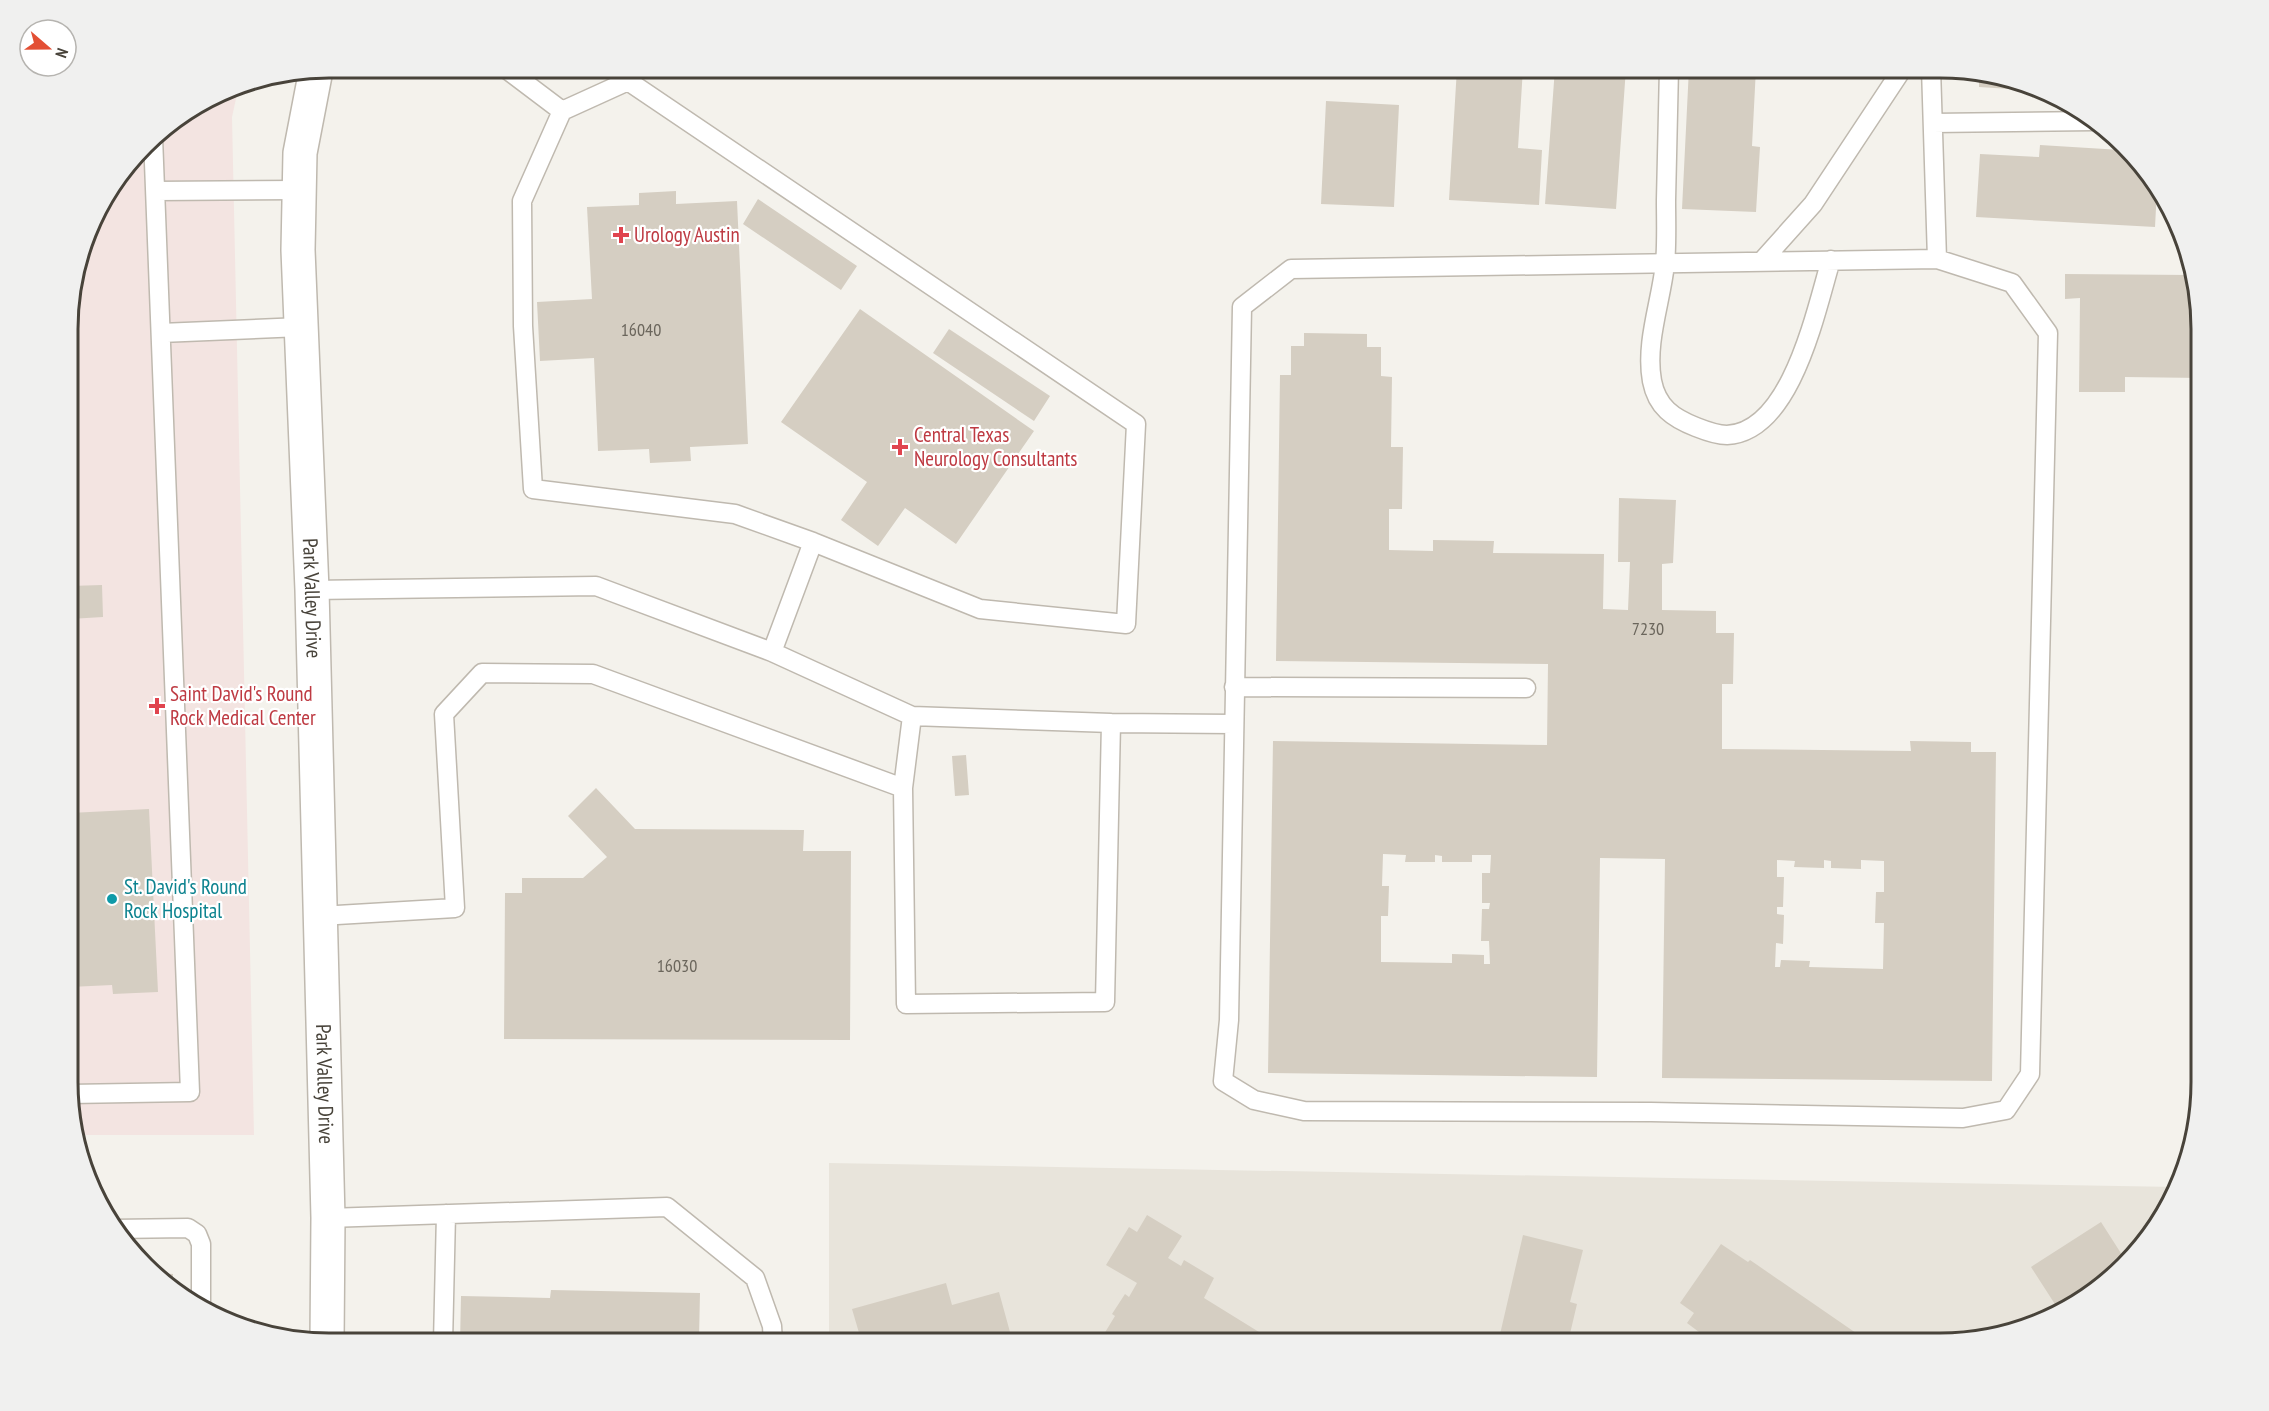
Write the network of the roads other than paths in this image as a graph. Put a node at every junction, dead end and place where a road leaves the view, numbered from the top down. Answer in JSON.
{"nodes":[{"id":1,"x":518,"y":78,"type":"edge"},
{"id":2,"x":1669,"y":78,"type":"edge"},
{"id":3,"x":1895,"y":78,"type":"edge"},
{"id":4,"x":1931,"y":78,"type":"edge"},
{"id":5,"x":314,"y":79,"type":"edge"},
{"id":6,"x":562,"y":111,"type":"junction"},
{"id":7,"x":2081,"y":121,"type":"edge"},
{"id":8,"x":1933,"y":123,"type":"junction"},
{"id":9,"x":154,"y":150,"type":"edge"},
{"id":10,"x":299,"y":190,"type":"junction"},
{"id":11,"x":156,"y":191,"type":"junction"},
{"id":12,"x":1937,"y":258,"type":"junction"},
{"id":13,"x":1831,"y":260,"type":"junction"},
{"id":14,"x":1762,"y":261,"type":"junction"},
{"id":15,"x":1665,"y":263,"type":"junction"},
{"id":16,"x":301,"y":327,"type":"junction"},
{"id":17,"x":161,"y":333,"type":"junction"},
{"id":18,"x":813,"y":542,"type":"junction"},
{"id":19,"x":312,"y":590,"type":"junction"},
{"id":20,"x":772,"y":652,"type":"junction"},
{"id":21,"x":1234,"y":687,"type":"junction"},
{"id":22,"x":1526,"y":688,"type":"dead end"},
{"id":23,"x":912,"y":716,"type":"junction"},
{"id":24,"x":1111,"y":723,"type":"junction"},
{"id":25,"x":1234,"y":724,"type":"junction"},
{"id":26,"x":903,"y":788,"type":"junction"},
{"id":27,"x":320,"y":916,"type":"junction"},
{"id":28,"x":79,"y":1094,"type":"edge"},
{"id":29,"x":446,"y":1214,"type":"junction"},
{"id":30,"x":328,"y":1218,"type":"junction"},
{"id":31,"x":126,"y":1229,"type":"edge"},
{"id":32,"x":201,"y":1298,"type":"edge"},
{"id":33,"x":327,"y":1333,"type":"edge"},
{"id":34,"x":443,"y":1333,"type":"edge"},
{"id":35,"x":772,"y":1333,"type":"edge"}],
"edges":[{"from":1,"to":6,"type":"lane"},
{"from":2,"to":15,"type":"lane"},
{"from":3,"to":14,"type":"lane"},
{"from":4,"to":8,"type":"lane"},
{"from":5,"to":10,"type":"street","name":"Park Valley Drive"},
{"from":6,"to":18,"type":"lane"},
{"from":6,"to":18,"type":"lane"},
{"from":7,"to":8,"type":"lane"},
{"from":8,"to":12,"type":"lane"},
{"from":9,"to":11,"type":"lane"},
{"from":10,"to":11,"type":"lane"},
{"from":10,"to":16,"type":"street","name":"Park Valley Drive"},
{"from":11,"to":17,"type":"lane"},
{"from":12,"to":13,"type":"lane"},
{"from":12,"to":25,"type":"lane"},
{"from":13,"to":14,"type":"lane"},
{"from":13,"to":15,"type":"lane"},
{"from":14,"to":15,"type":"lane"},
{"from":15,"to":21,"type":"lane"},
{"from":16,"to":17,"type":"lane"},
{"from":16,"to":19,"type":"street","name":"Park Valley Drive"},
{"from":17,"to":28,"type":"lane"},
{"from":18,"to":20,"type":"lane"},
{"from":19,"to":20,"type":"lane"},
{"from":19,"to":27,"type":"street","name":"Park Valley Drive"},
{"from":20,"to":23,"type":"lane"},
{"from":21,"to":22,"type":"lane"},
{"from":21,"to":25,"type":"lane"},
{"from":23,"to":24,"type":"lane"},
{"from":23,"to":26,"type":"lane"},
{"from":24,"to":25,"type":"lane"},
{"from":24,"to":26,"type":"lane"},
{"from":26,"to":27,"type":"lane"},
{"from":27,"to":30,"type":"street","name":"Park Valley Drive"},
{"from":29,"to":30,"type":"lane"},
{"from":29,"to":34,"type":"lane"},
{"from":29,"to":35,"type":"lane"},
{"from":30,"to":33,"type":"street","name":"Park Valley Drive"},
{"from":31,"to":32,"type":"lane"}]}
